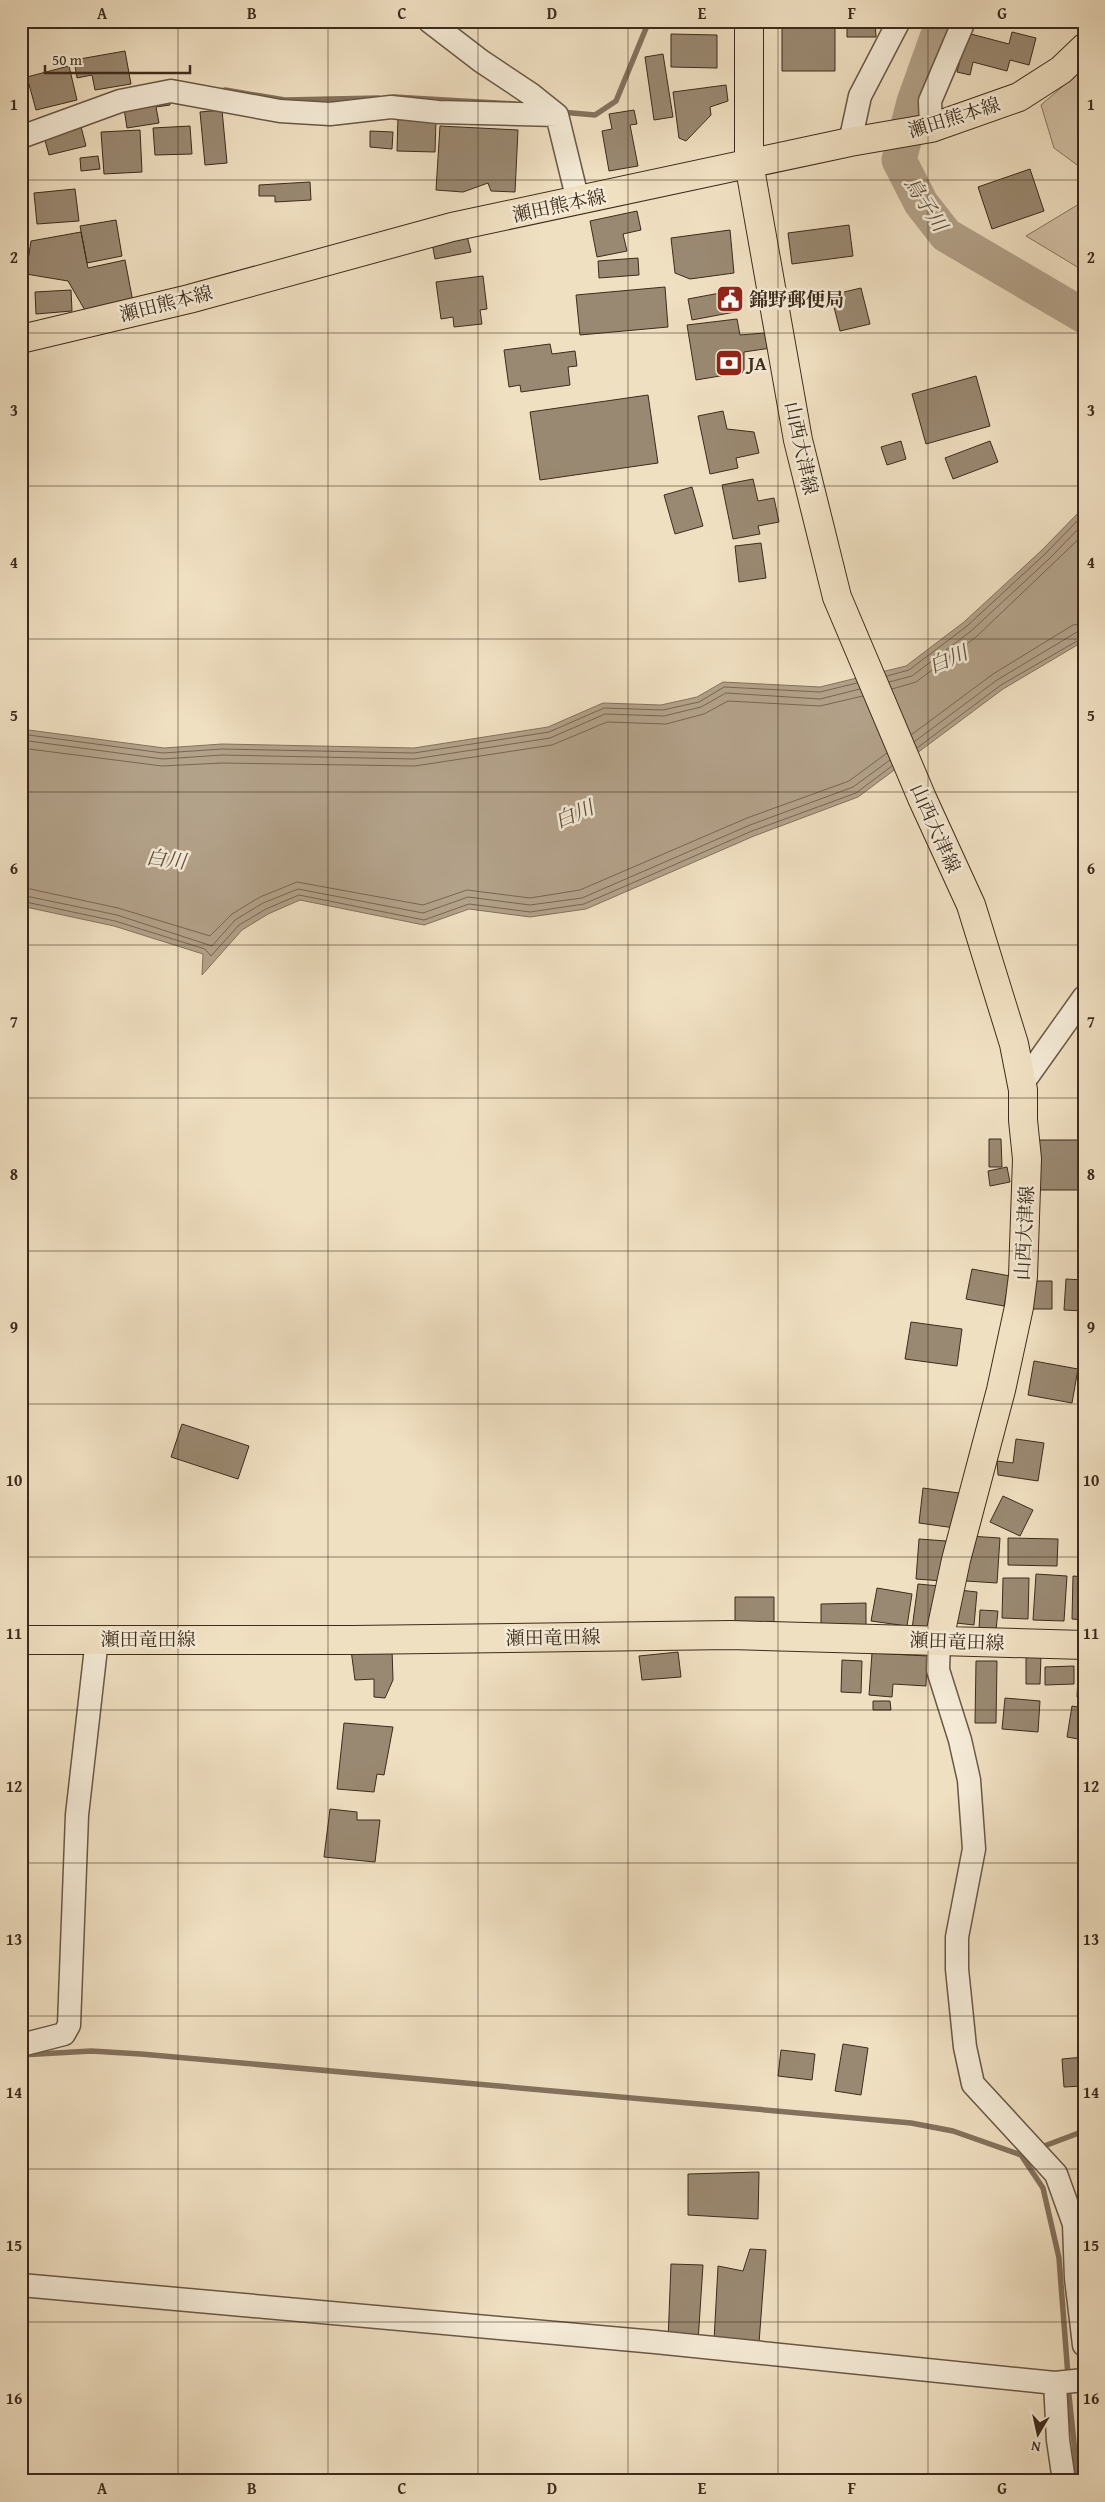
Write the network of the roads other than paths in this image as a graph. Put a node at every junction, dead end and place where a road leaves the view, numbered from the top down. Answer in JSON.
{"nodes":[{"id":1,"x":429,"y":21,"type":"edge"},
{"id":2,"x":749,"y":21,"type":"edge"},
{"id":3,"x":899,"y":21,"type":"edge"},
{"id":4,"x":964,"y":21,"type":"edge"},
{"id":5,"x":1084,"y":48,"type":"edge"},
{"id":6,"x":557,"y":115,"type":"junction"},
{"id":7,"x":931,"y":128,"type":"junction"},
{"id":8,"x":21,"y":137,"type":"edge"},
{"id":9,"x":850,"y":142,"type":"junction"},
{"id":10,"x":749,"y":163,"type":"junction"},
{"id":11,"x":578,"y":201,"type":"junction"},
{"id":12,"x":21,"y":339,"type":"edge"},
{"id":13,"x":1084,"y":997,"type":"edge"},
{"id":14,"x":1023,"y":1090,"type":"junction"},
{"id":15,"x":97,"y":1639,"type":"junction"},
{"id":16,"x":21,"y":1640,"type":"edge"},
{"id":17,"x":939,"y":1640,"type":"junction"},
{"id":18,"x":1084,"y":1645,"type":"edge"},
{"id":19,"x":21,"y":2045,"type":"edge"},
{"id":20,"x":21,"y":2285,"type":"edge"},
{"id":21,"x":1084,"y":2345,"type":"edge"},
{"id":22,"x":1084,"y":2380,"type":"edge"},
{"id":23,"x":1055,"y":2383,"type":"junction"},
{"id":24,"x":1064,"y":2481,"type":"edge"}],
"edges":[{"from":1,"to":6,"type":"street"},
{"from":2,"to":10,"type":"main road","name":"山西大津線"},
{"from":3,"to":9,"type":"street"},
{"from":4,"to":7,"type":"street"},
{"from":5,"to":7,"type":"main road","name":"瀬田熊本線"},
{"from":6,"to":8,"type":"street"},
{"from":6,"to":11,"type":"street"},
{"from":7,"to":9,"type":"main road","name":"瀬田熊本線"},
{"from":9,"to":10,"type":"main road","name":"瀬田熊本線"},
{"from":10,"to":11,"type":"main road","name":"瀬田熊本線"},
{"from":10,"to":14,"type":"main road","name":"山西大津線"},
{"from":11,"to":12,"type":"main road","name":"瀬田熊本線"},
{"from":13,"to":14,"type":"street"},
{"from":14,"to":17,"type":"main road","name":"山西大津線"},
{"from":15,"to":16,"type":"main road","name":"瀬田竜田線"},
{"from":15,"to":17,"type":"main road","name":"瀬田竜田線"},
{"from":15,"to":19,"type":"street"},
{"from":17,"to":18,"type":"main road","name":"瀬田竜田線"},
{"from":17,"to":21,"type":"street"},
{"from":20,"to":23,"type":"street"},
{"from":22,"to":23,"type":"street"},
{"from":23,"to":24,"type":"street"}]}
